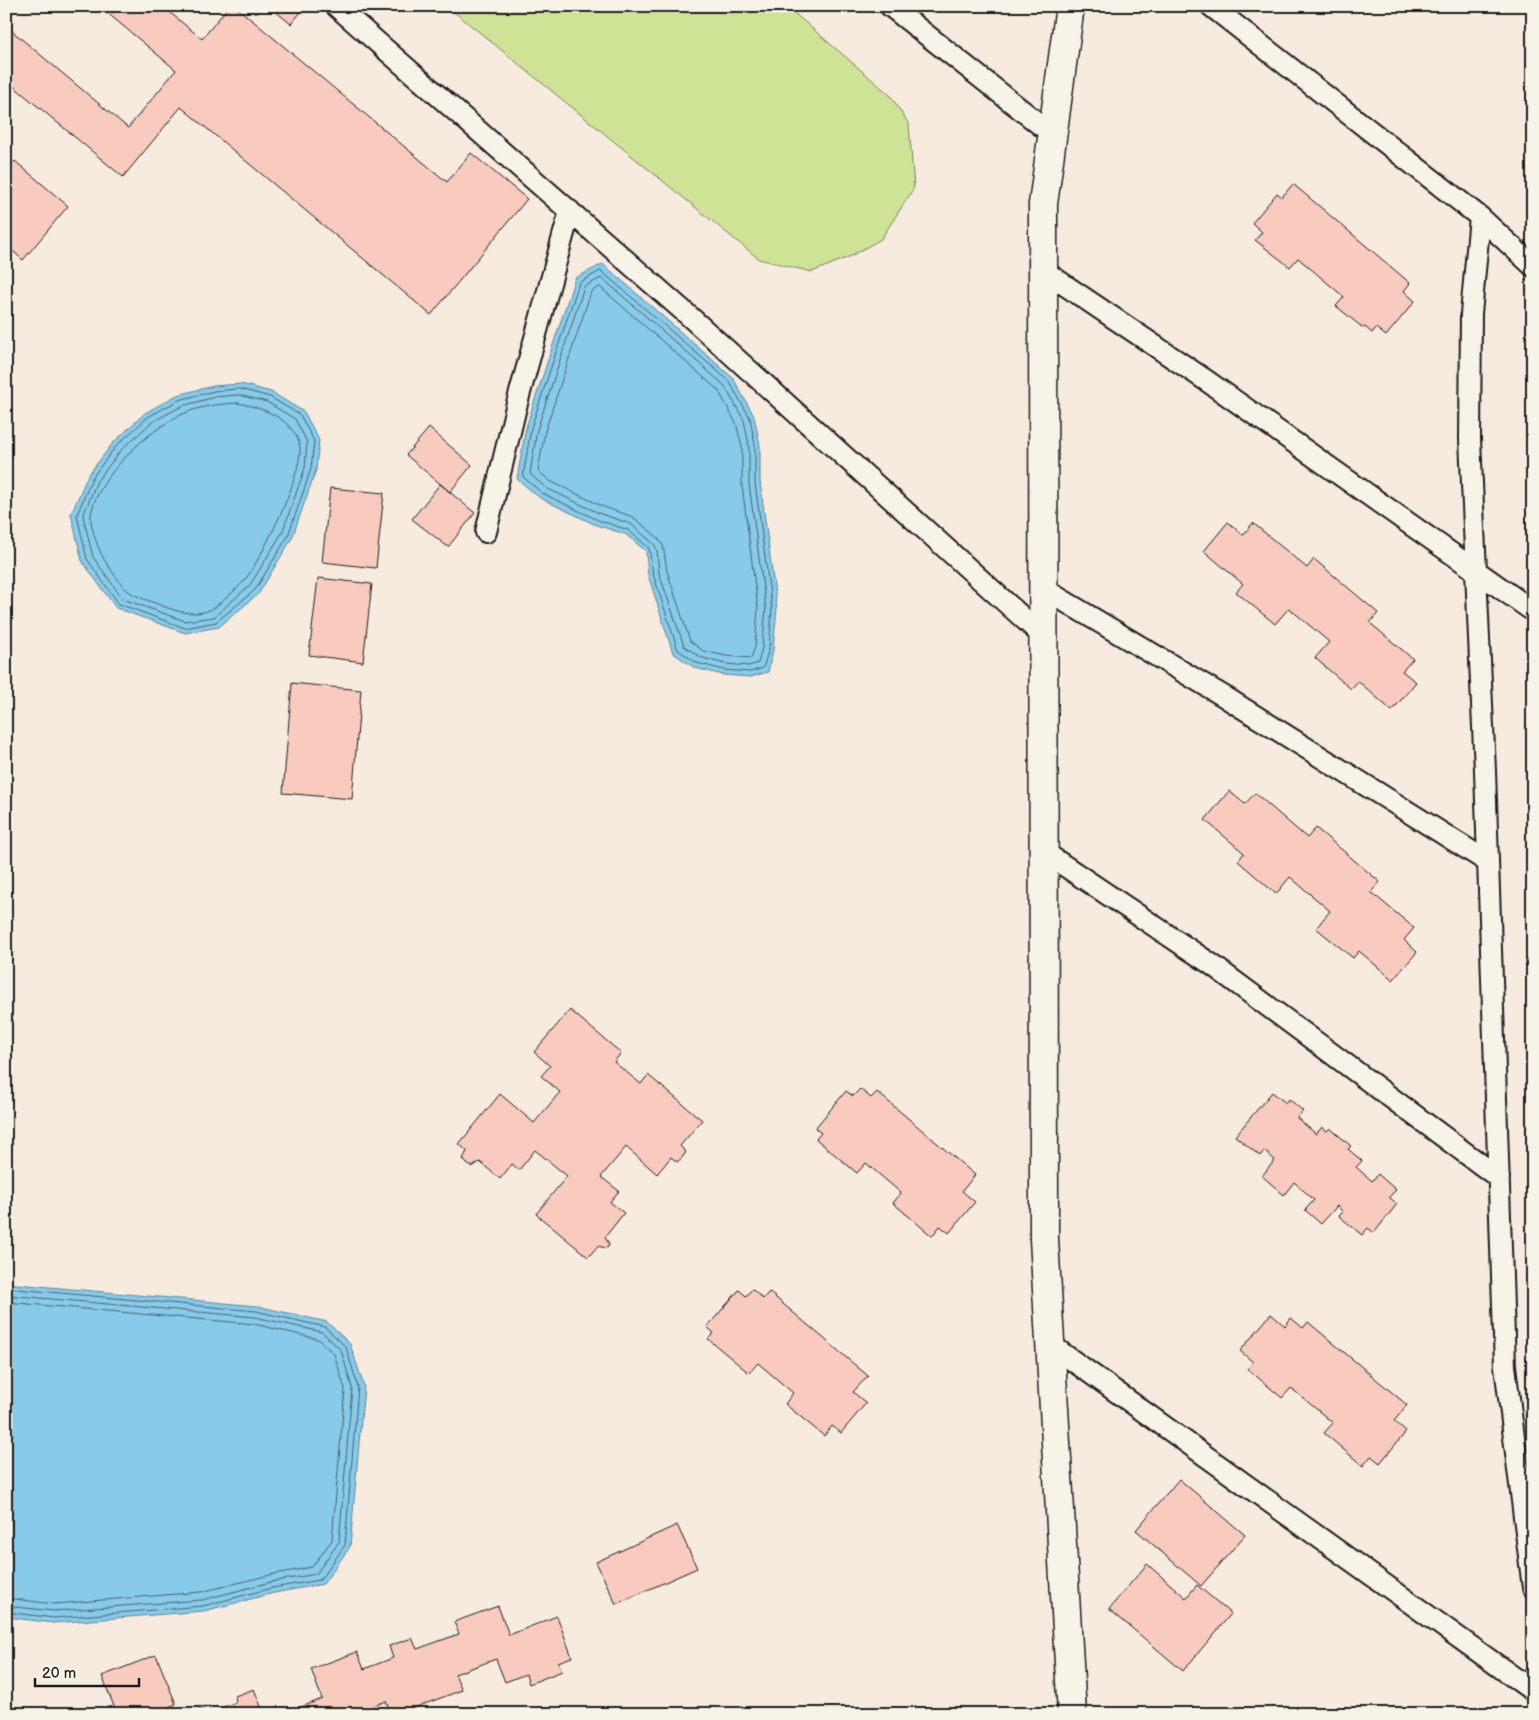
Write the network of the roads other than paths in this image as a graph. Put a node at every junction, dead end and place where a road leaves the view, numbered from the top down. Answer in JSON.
{"nodes":[{"id":1,"x":336,"y":6,"type":"edge"},
{"id":2,"x":890,"y":6,"type":"edge"},
{"id":3,"x":1070,"y":6,"type":"edge"},
{"id":4,"x":1211,"y":6,"type":"edge"},
{"id":5,"x":1053,"y":135,"type":"junction"},
{"id":6,"x":570,"y":211,"type":"junction"},
{"id":7,"x":1480,"y":217,"type":"junction"},
{"id":8,"x":1533,"y":266,"type":"edge"},
{"id":9,"x":1044,"y":271,"type":"junction"},
{"id":10,"x":486,"y":532,"type":"dead end"},
{"id":11,"x":1476,"y":571,"type":"junction"},
{"id":12,"x":1044,"y":589,"type":"junction"},
{"id":13,"x":1533,"y":611,"type":"edge"},
{"id":14,"x":1044,"y":637,"type":"junction"},
{"id":15,"x":1044,"y":852,"type":"junction"},
{"id":16,"x":1488,"y":862,"type":"junction"},
{"id":17,"x":1499,"y":1178,"type":"junction"},
{"id":18,"x":1050,"y":1345,"type":"junction"},
{"id":19,"x":1533,"y":1588,"type":"edge"},
{"id":20,"x":1533,"y":1691,"type":"edge"},
{"id":21,"x":1072,"y":1714,"type":"edge"}],
"edges":[{"from":1,"to":6,"type":"lane"},
{"from":2,"to":5,"type":"lane"},
{"from":3,"to":5,"type":"street"},
{"from":4,"to":7,"type":"lane"},
{"from":5,"to":9,"type":"street"},
{"from":6,"to":10,"type":"lane"},
{"from":6,"to":14,"type":"lane"},
{"from":7,"to":8,"type":"lane"},
{"from":7,"to":11,"type":"lane"},
{"from":9,"to":11,"type":"lane"},
{"from":9,"to":12,"type":"street"},
{"from":11,"to":13,"type":"lane"},
{"from":11,"to":16,"type":"lane"},
{"from":12,"to":14,"type":"street"},
{"from":12,"to":16,"type":"lane"},
{"from":14,"to":15,"type":"street"},
{"from":15,"to":17,"type":"lane"},
{"from":15,"to":18,"type":"street"},
{"from":16,"to":17,"type":"lane"},
{"from":17,"to":19,"type":"lane"},
{"from":18,"to":20,"type":"lane"},
{"from":18,"to":21,"type":"street"}]}
